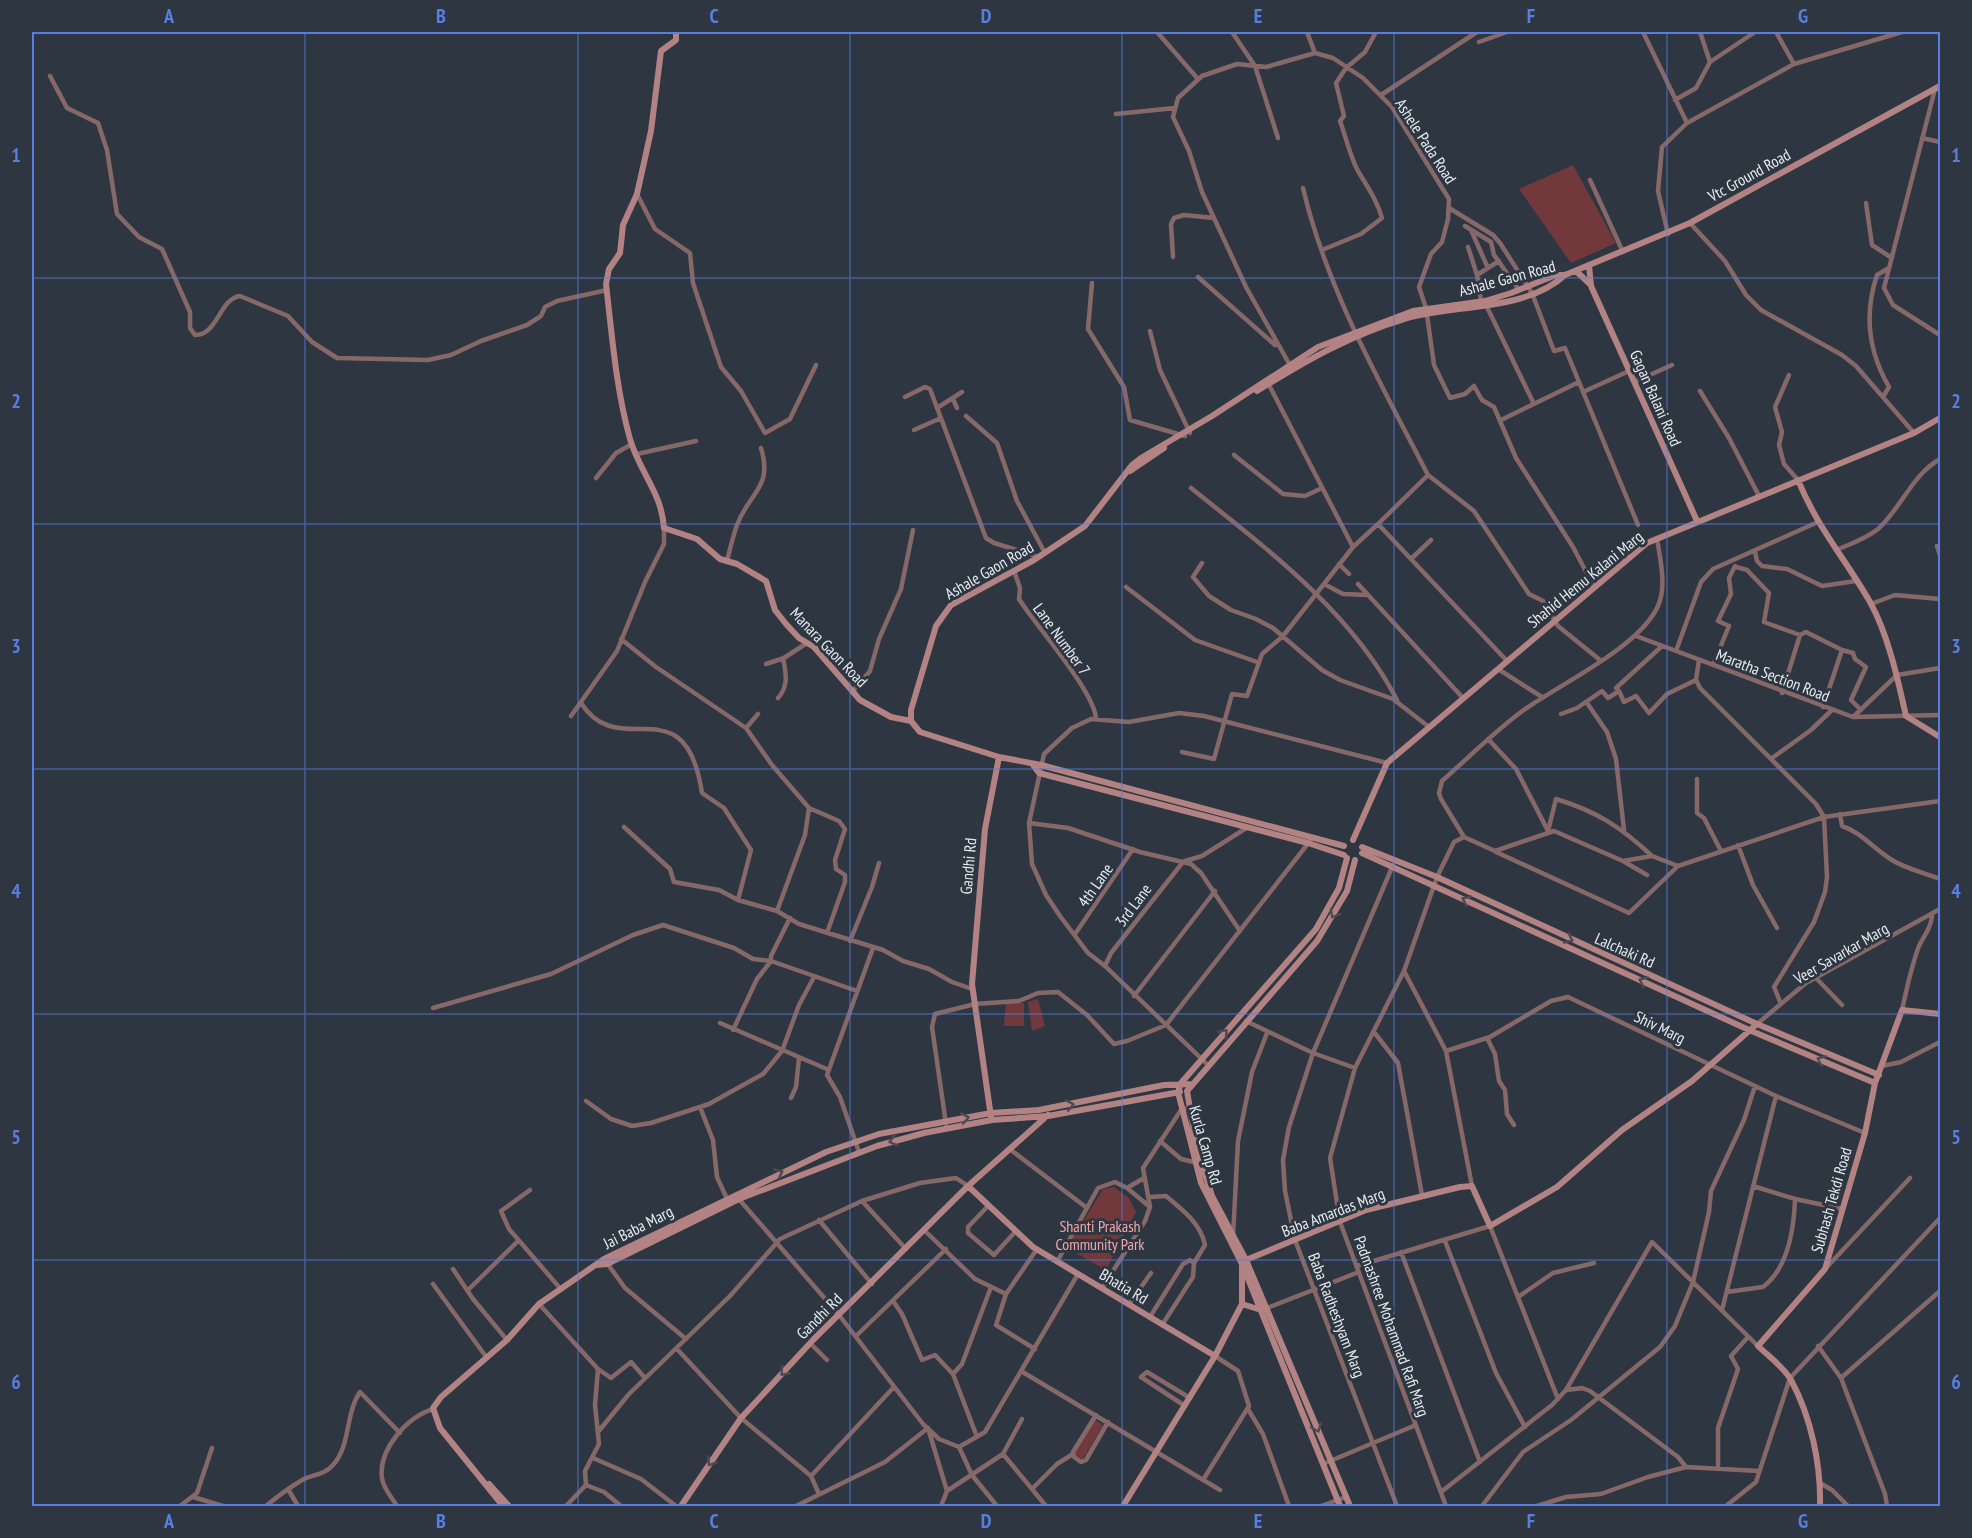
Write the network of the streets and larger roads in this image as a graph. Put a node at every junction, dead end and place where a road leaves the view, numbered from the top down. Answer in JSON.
{"nodes":[{"id":1,"x":676,"y":32,"type":"edge"},
{"id":2,"x":1157,"y":32,"type":"edge"},
{"id":3,"x":1232,"y":32,"type":"edge"},
{"id":4,"x":1307,"y":32,"type":"edge"},
{"id":5,"x":1376,"y":32,"type":"edge"},
{"id":6,"x":1477,"y":32,"type":"edge"},
{"id":7,"x":1507,"y":32,"type":"edge"},
{"id":8,"x":1643,"y":32,"type":"edge"},
{"id":9,"x":1700,"y":32,"type":"edge"},
{"id":10,"x":1755,"y":32,"type":"edge"},
{"id":11,"x":1776,"y":32,"type":"edge"},
{"id":12,"x":1901,"y":32,"type":"edge"},
{"id":13,"x":1479,"y":42,"type":"dead end"},
{"id":14,"x":1315,"y":53,"type":"junction"},
{"id":15,"x":1710,"y":62,"type":"junction"},
{"id":16,"x":1794,"y":64,"type":"junction"},
{"id":17,"x":1255,"y":66,"type":"junction"},
{"id":18,"x":1346,"y":68,"type":"junction"},
{"id":19,"x":50,"y":76,"type":"dead end"},
{"id":20,"x":1198,"y":79,"type":"junction"},
{"id":21,"x":1938,"y":87,"type":"edge"},
{"id":22,"x":1380,"y":95,"type":"junction"},
{"id":23,"x":1675,"y":100,"type":"junction"},
{"id":24,"x":1175,"y":108,"type":"junction"},
{"id":25,"x":1116,"y":114,"type":"dead end"},
{"id":26,"x":1687,"y":123,"type":"junction"},
{"id":27,"x":1278,"y":138,"type":"dead end"},
{"id":28,"x":1922,"y":138,"type":"junction"},
{"id":29,"x":1941,"y":142,"type":"edge"},
{"id":30,"x":1590,"y":180,"type":"dead end"},
{"id":31,"x":1303,"y":188,"type":"dead end"},
{"id":32,"x":636,"y":194,"type":"junction"},
{"id":33,"x":1866,"y":203,"type":"dead end"},
{"id":34,"x":1449,"y":208,"type":"junction"},
{"id":35,"x":1214,"y":218,"type":"junction"},
{"id":36,"x":1690,"y":223,"type":"junction"},
{"id":37,"x":1465,"y":226,"type":"dead end"},
{"id":38,"x":1471,"y":230,"type":"junction"},
{"id":39,"x":1668,"y":234,"type":"junction"},
{"id":40,"x":1468,"y":247,"type":"dead end"},
{"id":41,"x":1322,"y":250,"type":"junction"},
{"id":42,"x":1623,"y":252,"type":"junction"},
{"id":43,"x":1173,"y":257,"type":"dead end"},
{"id":44,"x":1892,"y":258,"type":"junction"},
{"id":45,"x":1499,"y":261,"type":"junction"},
{"id":46,"x":1589,"y":265,"type":"junction"},
{"id":47,"x":1488,"y":268,"type":"junction"},
{"id":48,"x":1889,"y":268,"type":"junction"},
{"id":49,"x":1576,"y":271,"type":"junction"},
{"id":50,"x":1477,"y":275,"type":"junction"},
{"id":51,"x":1565,"y":275,"type":"joint"},
{"id":52,"x":1198,"y":277,"type":"dead end"},
{"id":53,"x":1092,"y":283,"type":"dead end"},
{"id":54,"x":1591,"y":285,"type":"junction"},
{"id":55,"x":607,"y":290,"type":"junction"},
{"id":56,"x":1519,"y":290,"type":"junction"},
{"id":57,"x":1530,"y":290,"type":"junction"},
{"id":58,"x":1481,"y":301,"type":"junction"},
{"id":59,"x":1487,"y":307,"type":"junction"},
{"id":60,"x":1426,"y":311,"type":"junction"},
{"id":61,"x":1150,"y":331,"type":"dead end"},
{"id":62,"x":1355,"y":334,"type":"junction"},
{"id":63,"x":1941,"y":335,"type":"edge"},
{"id":64,"x":1280,"y":350,"type":"junction"},
{"id":65,"x":816,"y":365,"type":"dead end"},
{"id":66,"x":1672,"y":365,"type":"dead end"},
{"id":67,"x":1291,"y":367,"type":"junction"},
{"id":68,"x":1629,"y":371,"type":"junction"},
{"id":69,"x":1790,"y":375,"type":"dead end"},
{"id":70,"x":1268,"y":382,"type":"junction"},
{"id":71,"x":1579,"y":382,"type":"junction"},
{"id":72,"x":1634,"y":382,"type":"junction"},
{"id":73,"x":1700,"y":391,"type":"dead end"},
{"id":74,"x":962,"y":392,"type":"dead end"},
{"id":75,"x":1583,"y":392,"type":"junction"},
{"id":76,"x":905,"y":397,"type":"dead end"},
{"id":77,"x":1883,"y":397,"type":"junction"},
{"id":78,"x":953,"y":399,"type":"junction"},
{"id":79,"x":1534,"y":404,"type":"junction"},
{"id":80,"x":937,"y":408,"type":"junction"},
{"id":81,"x":957,"y":408,"type":"dead end"},
{"id":82,"x":966,"y":416,"type":"dead end"},
{"id":83,"x":941,"y":418,"type":"junction"},
{"id":84,"x":1941,"y":418,"type":"edge"},
{"id":85,"x":1501,"y":420,"type":"junction"},
{"id":86,"x":914,"y":430,"type":"dead end"},
{"id":87,"x":1187,"y":433,"type":"junction"},
{"id":88,"x":1914,"y":433,"type":"junction"},
{"id":89,"x":696,"y":441,"type":"dead end"},
{"id":90,"x":632,"y":444,"type":"junction"},
{"id":91,"x":761,"y":448,"type":"dead end"},
{"id":92,"x":637,"y":454,"type":"junction"},
{"id":93,"x":1234,"y":455,"type":"dead end"},
{"id":94,"x":1941,"y":459,"type":"edge"},
{"id":95,"x":1428,"y":474,"type":"junction"},
{"id":96,"x":596,"y":478,"type":"dead end"},
{"id":97,"x":1798,"y":480,"type":"junction"},
{"id":98,"x":1191,"y":488,"type":"dead end"},
{"id":99,"x":1322,"y":488,"type":"junction"},
{"id":100,"x":1759,"y":496,"type":"junction"},
{"id":101,"x":1697,"y":521,"type":"junction"},
{"id":102,"x":1818,"y":522,"type":"junction"},
{"id":103,"x":1378,"y":524,"type":"junction"},
{"id":104,"x":1638,"y":525,"type":"dead end"},
{"id":105,"x":664,"y":528,"type":"junction"},
{"id":106,"x":913,"y":530,"type":"dead end"},
{"id":107,"x":1657,"y":538,"type":"junction"},
{"id":108,"x":1431,"y":540,"type":"dead end"},
{"id":109,"x":1937,"y":546,"type":"dead end"},
{"id":110,"x":1353,"y":547,"type":"junction"},
{"id":111,"x":1755,"y":550,"type":"junction"},
{"id":112,"x":1836,"y":550,"type":"junction"},
{"id":113,"x":1042,"y":555,"type":"junction"},
{"id":114,"x":1941,"y":555,"type":"edge"},
{"id":115,"x":1411,"y":559,"type":"junction"},
{"id":116,"x":727,"y":561,"type":"junction"},
{"id":117,"x":1733,"y":561,"type":"junction"},
{"id":118,"x":1202,"y":563,"type":"dead end"},
{"id":119,"x":1339,"y":564,"type":"junction"},
{"id":120,"x":1736,"y":567,"type":"junction"},
{"id":121,"x":1014,"y":571,"type":"junction"},
{"id":122,"x":1349,"y":574,"type":"dead end"},
{"id":123,"x":1856,"y":581,"type":"junction"},
{"id":124,"x":1324,"y":584,"type":"junction"},
{"id":125,"x":1358,"y":584,"type":"dead end"},
{"id":126,"x":1126,"y":587,"type":"dead end"},
{"id":127,"x":1594,"y":587,"type":"junction"},
{"id":128,"x":1316,"y":594,"type":"junction"},
{"id":129,"x":1368,"y":595,"type":"junction"},
{"id":130,"x":1941,"y":599,"type":"edge"},
{"id":131,"x":1871,"y":604,"type":"junction"},
{"id":132,"x":1554,"y":621,"type":"junction"},
{"id":133,"x":1800,"y":635,"type":"junction"},
{"id":134,"x":1283,"y":636,"type":"junction"},
{"id":135,"x":1636,"y":636,"type":"junction"},
{"id":136,"x":621,"y":639,"type":"junction"},
{"id":137,"x":807,"y":643,"type":"junction"},
{"id":138,"x":1662,"y":646,"type":"junction"},
{"id":139,"x":1842,"y":650,"type":"junction"},
{"id":140,"x":1676,"y":651,"type":"junction"},
{"id":141,"x":783,"y":658,"type":"junction"},
{"id":142,"x":1600,"y":660,"type":"junction"},
{"id":143,"x":1699,"y":660,"type":"junction"},
{"id":144,"x":1507,"y":661,"type":"junction"},
{"id":145,"x":1257,"y":662,"type":"junction"},
{"id":146,"x":766,"y":664,"type":"dead end"},
{"id":147,"x":1713,"y":665,"type":"junction"},
{"id":148,"x":1498,"y":669,"type":"junction"},
{"id":149,"x":1941,"y":669,"type":"edge"},
{"id":150,"x":1897,"y":675,"type":"junction"},
{"id":151,"x":1696,"y":680,"type":"junction"},
{"id":152,"x":853,"y":691,"type":"junction"},
{"id":153,"x":1619,"y":692,"type":"junction"},
{"id":154,"x":1782,"y":693,"type":"junction"},
{"id":155,"x":1542,"y":697,"type":"junction"},
{"id":156,"x":778,"y":698,"type":"dead end"},
{"id":157,"x":1463,"y":698,"type":"junction"},
{"id":158,"x":1397,"y":701,"type":"junction"},
{"id":159,"x":581,"y":703,"type":"junction"},
{"id":160,"x":1587,"y":703,"type":"junction"},
{"id":161,"x":1823,"y":707,"type":"junction"},
{"id":162,"x":1832,"y":710,"type":"junction"},
{"id":163,"x":1861,"y":710,"type":"junction"},
{"id":164,"x":758,"y":714,"type":"dead end"},
{"id":165,"x":1562,"y":714,"type":"dead end"},
{"id":166,"x":1941,"y":715,"type":"edge"},
{"id":167,"x":571,"y":716,"type":"dead end"},
{"id":168,"x":1906,"y":716,"type":"junction"},
{"id":169,"x":1853,"y":717,"type":"junction"},
{"id":170,"x":1096,"y":719,"type":"junction"},
{"id":171,"x":911,"y":721,"type":"junction"},
{"id":172,"x":1224,"y":722,"type":"junction"},
{"id":173,"x":1429,"y":727,"type":"junction"},
{"id":174,"x":746,"y":728,"type":"junction"},
{"id":175,"x":1941,"y":737,"type":"edge"},
{"id":176,"x":1488,"y":739,"type":"junction"},
{"id":177,"x":1182,"y":752,"type":"dead end"},
{"id":178,"x":999,"y":757,"type":"junction"},
{"id":179,"x":1772,"y":758,"type":"junction"},
{"id":180,"x":1387,"y":763,"type":"junction"},
{"id":181,"x":1033,"y":765,"type":"junction"},
{"id":182,"x":1041,"y":765,"type":"junction"},
{"id":183,"x":1039,"y":773,"type":"junction"},
{"id":184,"x":1697,"y":779,"type":"dead end"},
{"id":185,"x":1097,"y":785,"type":"junction"},
{"id":186,"x":1941,"y":801,"type":"edge"},
{"id":187,"x":809,"y":808,"type":"junction"},
{"id":188,"x":1840,"y":814,"type":"junction"},
{"id":189,"x":1824,"y":816,"type":"junction"},
{"id":190,"x":1254,"y":821,"type":"junction"},
{"id":191,"x":1029,"y":822,"type":"junction"},
{"id":192,"x":624,"y":827,"type":"dead end"},
{"id":193,"x":1248,"y":827,"type":"junction"},
{"id":194,"x":1624,"y":830,"type":"junction"},
{"id":195,"x":1548,"y":831,"type":"junction"},
{"id":196,"x":1313,"y":837,"type":"junction"},
{"id":197,"x":1464,"y":837,"type":"junction"},
{"id":198,"x":1353,"y":840,"type":"junction"},
{"id":199,"x":1308,"y":843,"type":"junction"},
{"id":200,"x":1738,"y":845,"type":"junction"},
{"id":201,"x":1344,"y":846,"type":"junction"},
{"id":202,"x":1133,"y":849,"type":"junction"},
{"id":203,"x":1362,"y":850,"type":"junction"},
{"id":204,"x":1495,"y":851,"type":"junction"},
{"id":205,"x":1721,"y":851,"type":"junction"},
{"id":206,"x":1652,"y":856,"type":"junction"},
{"id":207,"x":1346,"y":857,"type":"junction"},
{"id":208,"x":1355,"y":860,"type":"junction"},
{"id":209,"x":1395,"y":860,"type":"junction"},
{"id":210,"x":1623,"y":861,"type":"junction"},
{"id":211,"x":879,"y":862,"type":"dead end"},
{"id":212,"x":1183,"y":862,"type":"junction"},
{"id":213,"x":1678,"y":866,"type":"junction"},
{"id":214,"x":1392,"y":867,"type":"junction"},
{"id":215,"x":1647,"y":875,"type":"dead end"},
{"id":216,"x":1437,"y":877,"type":"junction"},
{"id":217,"x":1941,"y":879,"type":"edge"},
{"id":218,"x":1435,"y":886,"type":"junction"},
{"id":219,"x":1215,"y":891,"type":"junction"},
{"id":220,"x":738,"y":900,"type":"junction"},
{"id":221,"x":1941,"y":909,"type":"edge"},
{"id":222,"x":777,"y":911,"type":"junction"},
{"id":223,"x":1932,"y":916,"type":"junction"},
{"id":224,"x":790,"y":918,"type":"junction"},
{"id":225,"x":1536,"y":923,"type":"junction"},
{"id":226,"x":1777,"y":928,"type":"dead end"},
{"id":227,"x":1532,"y":930,"type":"junction"},
{"id":228,"x":1240,"y":931,"type":"junction"},
{"id":229,"x":827,"y":933,"type":"junction"},
{"id":230,"x":1075,"y":934,"type":"junction"},
{"id":231,"x":850,"y":941,"type":"junction"},
{"id":232,"x":873,"y":948,"type":"junction"},
{"id":233,"x":1589,"y":948,"type":"junction"},
{"id":234,"x":1585,"y":954,"type":"junction"},
{"id":235,"x":771,"y":961,"type":"junction"},
{"id":236,"x":1105,"y":966,"type":"junction"},
{"id":237,"x":1404,"y":971,"type":"junction"},
{"id":238,"x":814,"y":977,"type":"junction"},
{"id":239,"x":1816,"y":978,"type":"junction"},
{"id":240,"x":972,"y":988,"type":"junction"},
{"id":241,"x":857,"y":991,"type":"junction"},
{"id":242,"x":1134,"y":996,"type":"junction"},
{"id":243,"x":975,"y":1004,"type":"junction"},
{"id":244,"x":1781,"y":1004,"type":"junction"},
{"id":245,"x":1842,"y":1005,"type":"dead end"},
{"id":246,"x":433,"y":1008,"type":"dead end"},
{"id":247,"x":1902,"y":1010,"type":"junction"},
{"id":248,"x":1941,"y":1014,"type":"edge"},
{"id":249,"x":1246,"y":1021,"type":"junction"},
{"id":250,"x":720,"y":1023,"type":"dead end"},
{"id":251,"x":1757,"y":1024,"type":"junction"},
{"id":252,"x":1166,"y":1025,"type":"junction"},
{"id":253,"x":733,"y":1030,"type":"junction"},
{"id":254,"x":1749,"y":1030,"type":"junction"},
{"id":255,"x":1374,"y":1032,"type":"junction"},
{"id":256,"x":1267,"y":1033,"type":"junction"},
{"id":257,"x":1487,"y":1038,"type":"junction"},
{"id":258,"x":1941,"y":1042,"type":"edge"},
{"id":259,"x":1446,"y":1050,"type":"junction"},
{"id":260,"x":782,"y":1051,"type":"junction"},
{"id":261,"x":1313,"y":1053,"type":"junction"},
{"id":262,"x":799,"y":1058,"type":"junction"},
{"id":263,"x":1202,"y":1059,"type":"junction"},
{"id":264,"x":1208,"y":1065,"type":"junction"},
{"id":265,"x":1708,"y":1065,"type":"junction"},
{"id":266,"x":1882,"y":1066,"type":"junction"},
{"id":267,"x":1355,"y":1068,"type":"junction"},
{"id":268,"x":829,"y":1070,"type":"junction"},
{"id":269,"x":1879,"y":1075,"type":"junction"},
{"id":270,"x":1181,"y":1083,"type":"junction"},
{"id":271,"x":1875,"y":1083,"type":"junction"},
{"id":272,"x":1193,"y":1084,"type":"junction"},
{"id":273,"x":1755,"y":1086,"type":"junction"},
{"id":274,"x":1187,"y":1091,"type":"junction"},
{"id":275,"x":1178,"y":1092,"type":"junction"},
{"id":276,"x":1776,"y":1096,"type":"junction"},
{"id":277,"x":791,"y":1098,"type":"dead end"},
{"id":278,"x":586,"y":1101,"type":"dead end"},
{"id":279,"x":700,"y":1107,"type":"junction"},
{"id":280,"x":1188,"y":1107,"type":"junction"},
{"id":281,"x":1048,"y":1108,"type":"junction"},
{"id":282,"x":1180,"y":1110,"type":"junction"},
{"id":283,"x":991,"y":1113,"type":"junction"},
{"id":284,"x":1048,"y":1116,"type":"junction"},
{"id":285,"x":992,"y":1120,"type":"junction"},
{"id":286,"x":946,"y":1121,"type":"junction"},
{"id":287,"x":1514,"y":1125,"type":"dead end"},
{"id":288,"x":947,"y":1129,"type":"junction"},
{"id":289,"x":1865,"y":1133,"type":"junction"},
{"id":290,"x":856,"y":1139,"type":"junction"},
{"id":291,"x":1160,"y":1141,"type":"junction"},
{"id":292,"x":1011,"y":1150,"type":"junction"},
{"id":293,"x":859,"y":1152,"type":"junction"},
{"id":294,"x":1194,"y":1162,"type":"junction"},
{"id":295,"x":1144,"y":1178,"type":"junction"},
{"id":296,"x":1910,"y":1179,"type":"dead end"},
{"id":297,"x":968,"y":1186,"type":"junction"},
{"id":298,"x":1472,"y":1186,"type":"junction"},
{"id":299,"x":1753,"y":1186,"type":"junction"},
{"id":300,"x":1127,"y":1188,"type":"junction"},
{"id":301,"x":530,"y":1190,"type":"dead end"},
{"id":302,"x":1422,"y":1195,"type":"junction"},
{"id":303,"x":737,"y":1196,"type":"junction"},
{"id":304,"x":1150,"y":1197,"type":"junction"},
{"id":305,"x":1795,"y":1199,"type":"junction"},
{"id":306,"x":728,"y":1200,"type":"junction"},
{"id":307,"x":862,"y":1202,"type":"junction"},
{"id":308,"x":988,"y":1206,"type":"junction"},
{"id":309,"x":1150,"y":1207,"type":"junction"},
{"id":310,"x":1087,"y":1208,"type":"junction"},
{"id":311,"x":1843,"y":1209,"type":"junction"},
{"id":312,"x":1941,"y":1218,"type":"edge"},
{"id":313,"x":819,"y":1220,"type":"junction"},
{"id":314,"x":1340,"y":1222,"type":"junction"},
{"id":315,"x":1490,"y":1226,"type":"junction"},
{"id":316,"x":924,"y":1230,"type":"junction"},
{"id":317,"x":1015,"y":1232,"type":"junction"},
{"id":318,"x":1233,"y":1236,"type":"junction"},
{"id":319,"x":1295,"y":1240,"type":"junction"},
{"id":320,"x":518,"y":1241,"type":"junction"},
{"id":321,"x":1445,"y":1241,"type":"junction"},
{"id":322,"x":775,"y":1244,"type":"junction"},
{"id":323,"x":906,"y":1249,"type":"junction"},
{"id":324,"x":946,"y":1249,"type":"junction"},
{"id":325,"x":1037,"y":1249,"type":"junction"},
{"id":326,"x":1401,"y":1252,"type":"junction"},
{"id":327,"x":606,"y":1261,"type":"junction"},
{"id":328,"x":1057,"y":1262,"type":"junction"},
{"id":329,"x":1244,"y":1262,"type":"junction"},
{"id":330,"x":1194,"y":1263,"type":"junction"},
{"id":331,"x":1594,"y":1263,"type":"dead end"},
{"id":332,"x":453,"y":1269,"type":"dead end"},
{"id":333,"x":1358,"y":1269,"type":"junction"},
{"id":334,"x":1825,"y":1269,"type":"junction"},
{"id":335,"x":1151,"y":1273,"type":"dead end"},
{"id":336,"x":1078,"y":1274,"type":"junction"},
{"id":337,"x":1693,"y":1282,"type":"junction"},
{"id":338,"x":433,"y":1284,"type":"dead end"},
{"id":339,"x":872,"y":1284,"type":"junction"},
{"id":340,"x":559,"y":1287,"type":"junction"},
{"id":341,"x":991,"y":1287,"type":"junction"},
{"id":342,"x":1102,"y":1288,"type":"junction"},
{"id":343,"x":1314,"y":1289,"type":"junction"},
{"id":344,"x":468,"y":1290,"type":"junction"},
{"id":345,"x":1941,"y":1291,"type":"edge"},
{"id":346,"x":1727,"y":1292,"type":"junction"},
{"id":347,"x":1006,"y":1294,"type":"junction"},
{"id":348,"x":1518,"y":1297,"type":"junction"},
{"id":349,"x":893,"y":1301,"type":"junction"},
{"id":350,"x":539,"y":1304,"type":"junction"},
{"id":351,"x":1129,"y":1304,"type":"junction"},
{"id":352,"x":1242,"y":1304,"type":"junction"},
{"id":353,"x":1264,"y":1310,"type":"junction"},
{"id":354,"x":1722,"y":1310,"type":"junction"},
{"id":355,"x":839,"y":1315,"type":"junction"},
{"id":356,"x":1150,"y":1317,"type":"junction"},
{"id":357,"x":1162,"y":1324,"type":"junction"},
{"id":358,"x":856,"y":1336,"type":"junction"},
{"id":359,"x":1748,"y":1337,"type":"junction"},
{"id":360,"x":687,"y":1339,"type":"junction"},
{"id":361,"x":507,"y":1340,"type":"junction"},
{"id":362,"x":810,"y":1343,"type":"junction"},
{"id":363,"x":1758,"y":1346,"type":"junction"},
{"id":364,"x":1818,"y":1346,"type":"junction"},
{"id":365,"x":677,"y":1349,"type":"junction"},
{"id":366,"x":1035,"y":1349,"type":"junction"},
{"id":367,"x":1215,"y":1356,"type":"junction"},
{"id":368,"x":487,"y":1358,"type":"junction"},
{"id":369,"x":827,"y":1360,"type":"dead end"},
{"id":370,"x":598,"y":1369,"type":"junction"},
{"id":371,"x":1021,"y":1371,"type":"junction"},
{"id":372,"x":953,"y":1374,"type":"junction"},
{"id":373,"x":645,"y":1378,"type":"junction"},
{"id":374,"x":1790,"y":1378,"type":"junction"},
{"id":375,"x":1841,"y":1378,"type":"junction"},
{"id":376,"x":893,"y":1388,"type":"junction"},
{"id":377,"x":1175,"y":1389,"type":"junction"},
{"id":378,"x":1566,"y":1390,"type":"junction"},
{"id":379,"x":1597,"y":1396,"type":"junction"},
{"id":380,"x":1170,"y":1397,"type":"junction"},
{"id":381,"x":1190,"y":1398,"type":"junction"},
{"id":382,"x":1558,"y":1399,"type":"junction"},
{"id":383,"x":1185,"y":1406,"type":"junction"},
{"id":384,"x":434,"y":1408,"type":"junction"},
{"id":385,"x":1248,"y":1409,"type":"junction"},
{"id":386,"x":1096,"y":1415,"type":"junction"},
{"id":387,"x":741,"y":1418,"type":"junction"},
{"id":388,"x":1022,"y":1419,"type":"dead end"},
{"id":389,"x":1108,"y":1422,"type":"junction"},
{"id":390,"x":1416,"y":1425,"type":"junction"},
{"id":391,"x":1525,"y":1427,"type":"junction"},
{"id":392,"x":928,"y":1428,"type":"junction"},
{"id":393,"x":598,"y":1432,"type":"junction"},
{"id":394,"x":400,"y":1433,"type":"junction"},
{"id":395,"x":977,"y":1437,"type":"junction"},
{"id":396,"x":1373,"y":1442,"type":"junction"},
{"id":397,"x":959,"y":1447,"type":"junction"},
{"id":398,"x":212,"y":1448,"type":"dead end"},
{"id":399,"x":1003,"y":1454,"type":"junction"},
{"id":400,"x":1073,"y":1454,"type":"junction"},
{"id":401,"x":1156,"y":1454,"type":"junction"},
{"id":402,"x":593,"y":1458,"type":"junction"},
{"id":403,"x":1331,"y":1461,"type":"junction"},
{"id":404,"x":1480,"y":1462,"type":"junction"},
{"id":405,"x":1323,"y":1464,"type":"junction"},
{"id":406,"x":1686,"y":1467,"type":"junction"},
{"id":407,"x":1718,"y":1467,"type":"junction"},
{"id":408,"x":1759,"y":1471,"type":"junction"},
{"id":409,"x":972,"y":1475,"type":"junction"},
{"id":410,"x":811,"y":1476,"type":"junction"},
{"id":411,"x":1203,"y":1480,"type":"junction"},
{"id":412,"x":1820,"y":1483,"type":"junction"},
{"id":413,"x":586,"y":1485,"type":"junction"},
{"id":414,"x":288,"y":1489,"type":"junction"},
{"id":415,"x":1032,"y":1489,"type":"junction"},
{"id":416,"x":1220,"y":1490,"type":"dead end"},
{"id":417,"x":947,"y":1491,"type":"junction"},
{"id":418,"x":1441,"y":1492,"type":"junction"},
{"id":419,"x":819,"y":1494,"type":"junction"},
{"id":420,"x":193,"y":1497,"type":"junction"},
{"id":421,"x":1346,"y":1497,"type":"junction"},
{"id":422,"x":1339,"y":1504,"type":"edge"},
{"id":423,"x":180,"y":1506,"type":"edge"},
{"id":424,"x":223,"y":1506,"type":"edge"},
{"id":425,"x":266,"y":1506,"type":"edge"},
{"id":426,"x":298,"y":1506,"type":"edge"},
{"id":427,"x":397,"y":1506,"type":"edge"},
{"id":428,"x":503,"y":1506,"type":"edge"},
{"id":429,"x":509,"y":1506,"type":"edge"},
{"id":430,"x":566,"y":1506,"type":"edge"},
{"id":431,"x":621,"y":1506,"type":"edge"},
{"id":432,"x":676,"y":1506,"type":"edge"},
{"id":433,"x":681,"y":1506,"type":"edge"},
{"id":434,"x":796,"y":1506,"type":"edge"},
{"id":435,"x":941,"y":1506,"type":"edge"},
{"id":436,"x":997,"y":1506,"type":"edge"},
{"id":437,"x":1046,"y":1506,"type":"edge"},
{"id":438,"x":1123,"y":1506,"type":"edge"},
{"id":439,"x":1289,"y":1506,"type":"edge"},
{"id":440,"x":1321,"y":1506,"type":"edge"},
{"id":441,"x":1350,"y":1506,"type":"edge"},
{"id":442,"x":1397,"y":1506,"type":"edge"},
{"id":443,"x":1446,"y":1506,"type":"edge"},
{"id":444,"x":1482,"y":1506,"type":"edge"},
{"id":445,"x":1537,"y":1506,"type":"edge"},
{"id":446,"x":1726,"y":1506,"type":"edge"},
{"id":447,"x":1820,"y":1506,"type":"edge"},
{"id":448,"x":1848,"y":1506,"type":"edge"},
{"id":449,"x":1887,"y":1506,"type":"edge"}],
"edges":[{"from":1,"to":32,"type":"street"},
{"from":2,"to":20,"type":"street"},
{"from":3,"to":17,"type":"street"},
{"from":4,"to":14,"type":"street"},
{"from":5,"to":18,"type":"street"},
{"from":6,"to":22,"type":"street"},
{"from":7,"to":13,"type":"street"},
{"from":8,"to":23,"type":"street"},
{"from":9,"to":15,"type":"street"},
{"from":10,"to":15,"type":"street"},
{"from":11,"to":16,"type":"street"},
{"from":12,"to":16,"type":"street"},
{"from":14,"to":17,"type":"street"},
{"from":14,"to":18,"type":"street","name":"Ashele Pada Road"},
{"from":15,"to":23,"type":"street"},
{"from":16,"to":26,"type":"street"},
{"from":17,"to":20,"type":"street"},
{"from":17,"to":27,"type":"street"},
{"from":18,"to":22,"type":"street","name":"Ashele Pada Road"},
{"from":18,"to":41,"type":"street"},
{"from":19,"to":55,"type":"street"},
{"from":20,"to":24,"type":"street"},
{"from":21,"to":28,"type":"street"},
{"from":21,"to":36,"type":"street","name":"Vtc Ground Road"},
{"from":22,"to":34,"type":"street","name":"Ashele Pada Road"},
{"from":23,"to":26,"type":"street"},
{"from":24,"to":25,"type":"street"},
{"from":24,"to":35,"type":"street"},
{"from":26,"to":39,"type":"street"},
{"from":28,"to":29,"type":"street"},
{"from":28,"to":44,"type":"street"},
{"from":30,"to":42,"type":"street"},
{"from":31,"to":41,"type":"street"},
{"from":32,"to":55,"type":"street"},
{"from":32,"to":65,"type":"street"},
{"from":33,"to":44,"type":"street"},
{"from":34,"to":57,"type":"street"},
{"from":34,"to":60,"type":"street"},
{"from":35,"to":43,"type":"street"},
{"from":35,"to":64,"type":"street"},
{"from":36,"to":39,"type":"street","name":"Vtc Ground Road"},
{"from":36,"to":77,"type":"street"},
{"from":37,"to":38,"type":"street"},
{"from":38,"to":45,"type":"street"},
{"from":38,"to":47,"type":"street"},
{"from":39,"to":42,"type":"street","name":"Vtc Ground Road"},
{"from":40,"to":50,"type":"street"},
{"from":41,"to":62,"type":"street"},
{"from":42,"to":46,"type":"street","name":"Vtc Ground Road"},
{"from":44,"to":48,"type":"street"},
{"from":45,"to":47,"type":"street"},
{"from":45,"to":56,"type":"street"},
{"from":46,"to":49,"type":"street","name":"Vtc Ground Road"},
{"from":46,"to":54,"type":"street","name":"Gagan Balani Road"},
{"from":47,"to":50,"type":"street"},
{"from":48,"to":63,"type":"street"},
{"from":48,"to":77,"type":"street"},
{"from":49,"to":51,"type":"street","name":"Vtc Ground Road"},
{"from":49,"to":54,"type":"street","name":"Gagan Balani Road"},
{"from":50,"to":58,"type":"street"},
{"from":51,"to":57,"type":"street","name":"Ashale Gaon Road"},
{"from":52,"to":64,"type":"street"},
{"from":53,"to":87,"type":"street"},
{"from":54,"to":68,"type":"street","name":"Gagan Balani Road"},
{"from":55,"to":90,"type":"street"},
{"from":56,"to":57,"type":"street","name":"Ashale Gaon Road"},
{"from":56,"to":58,"type":"street","name":"Ashale Gaon Road"},
{"from":57,"to":59,"type":"street","name":"Ashale Gaon Road"},
{"from":57,"to":71,"type":"street"},
{"from":58,"to":60,"type":"street","name":"Ashale Gaon Road"},
{"from":59,"to":60,"type":"street","name":"Ashale Gaon Road"},
{"from":59,"to":79,"type":"street"},
{"from":60,"to":62,"type":"street","name":"Ashale Gaon Road"},
{"from":60,"to":85,"type":"street"},
{"from":61,"to":87,"type":"street"},
{"from":62,"to":67,"type":"street","name":"Ashale Gaon Road"},
{"from":62,"to":95,"type":"street"},
{"from":64,"to":67,"type":"street"},
{"from":66,"to":72,"type":"street"},
{"from":67,"to":70,"type":"street","name":"Ashale Gaon Road"},
{"from":68,"to":72,"type":"street","name":"Gagan Balani Road"},
{"from":68,"to":75,"type":"street"},
{"from":69,"to":97,"type":"street"},
{"from":70,"to":87,"type":"street","name":"Ashale Gaon Road"},
{"from":70,"to":99,"type":"street"},
{"from":71,"to":75,"type":"street"},
{"from":71,"to":79,"type":"street"},
{"from":72,"to":101,"type":"street","name":"Gagan Balani Road"},
{"from":73,"to":100,"type":"street"},
{"from":74,"to":78,"type":"street"},
{"from":75,"to":104,"type":"street"},
{"from":76,"to":80,"type":"street"},
{"from":77,"to":88,"type":"street"},
{"from":78,"to":80,"type":"street"},
{"from":78,"to":81,"type":"street"},
{"from":79,"to":85,"type":"street"},
{"from":80,"to":83,"type":"street"},
{"from":82,"to":113,"type":"street"},
{"from":83,"to":86,"type":"street"},
{"from":83,"to":113,"type":"street"},
{"from":84,"to":88,"type":"street","name":"Shahid Hemu Kalani Marg"},
{"from":85,"to":127,"type":"street"},
{"from":87,"to":113,"type":"street","name":"Ashale Gaon Road"},
{"from":88,"to":97,"type":"street","name":"Shahid Hemu Kalani Marg"},
{"from":89,"to":92,"type":"street"},
{"from":90,"to":92,"type":"street"},
{"from":90,"to":96,"type":"street"},
{"from":91,"to":116,"type":"street"},
{"from":92,"to":105,"type":"street"},
{"from":93,"to":99,"type":"street"},
{"from":94,"to":112,"type":"street"},
{"from":95,"to":103,"type":"street"},
{"from":95,"to":132,"type":"street"},
{"from":97,"to":100,"type":"street","name":"Shahid Hemu Kalani Marg"},
{"from":97,"to":102,"type":"street"},
{"from":98,"to":128,"type":"street"},
{"from":99,"to":110,"type":"street"},
{"from":100,"to":101,"type":"street","name":"Shahid Hemu Kalani Marg"},
{"from":101,"to":107,"type":"street","name":"Shahid Hemu Kalani Marg"},
{"from":102,"to":111,"type":"street"},
{"from":102,"to":112,"type":"street"},
{"from":103,"to":110,"type":"street"},
{"from":103,"to":115,"type":"street"},
{"from":105,"to":116,"type":"street","name":"Manara Gaon Road"},
{"from":105,"to":136,"type":"street"},
{"from":106,"to":152,"type":"street"},
{"from":107,"to":127,"type":"street","name":"Shahid Hemu Kalani Marg"},
{"from":107,"to":135,"type":"street"},
{"from":108,"to":115,"type":"street"},
{"from":109,"to":114,"type":"street"},
{"from":110,"to":119,"type":"street"},
{"from":111,"to":117,"type":"street"},
{"from":111,"to":123,"type":"street"},
{"from":112,"to":123,"type":"street"},
{"from":113,"to":121,"type":"street","name":"Ashale Gaon Road"},
{"from":115,"to":144,"type":"street"},
{"from":116,"to":137,"type":"street","name":"Manara Gaon Road"},
{"from":117,"to":120,"type":"street"},
{"from":117,"to":140,"type":"street"},
{"from":118,"to":134,"type":"street"},
{"from":119,"to":122,"type":"street"},
{"from":119,"to":124,"type":"street"},
{"from":120,"to":133,"type":"street"},
{"from":120,"to":147,"type":"street"},
{"from":121,"to":170,"type":"street","name":"Lane Number 7"},
{"from":121,"to":171,"type":"street","name":"Ashale Gaon Road"},
{"from":123,"to":131,"type":"street"},
{"from":124,"to":128,"type":"street"},
{"from":124,"to":129,"type":"street"},
{"from":125,"to":129,"type":"street"},
{"from":126,"to":145,"type":"street"},
{"from":127,"to":132,"type":"street","name":"Shahid Hemu Kalani Marg"},
{"from":128,"to":134,"type":"street"},
{"from":128,"to":158,"type":"street"},
{"from":129,"to":157,"type":"street"},
{"from":130,"to":131,"type":"street"},
{"from":131,"to":150,"type":"street"},
{"from":132,"to":142,"type":"street"},
{"from":132,"to":144,"type":"street","name":"Shahid Hemu Kalani Marg"},
{"from":133,"to":139,"type":"street"},
{"from":133,"to":154,"type":"street"},
{"from":134,"to":145,"type":"street"},
{"from":134,"to":158,"type":"street"},
{"from":135,"to":138,"type":"street","name":"Maratha Section Road"},
{"from":135,"to":142,"type":"street"},
{"from":136,"to":159,"type":"street"},
{"from":136,"to":174,"type":"street"},
{"from":137,"to":141,"type":"street"},
{"from":137,"to":152,"type":"street","name":"Manara Gaon Road"},
{"from":138,"to":140,"type":"street","name":"Maratha Section Road"},
{"from":138,"to":153,"type":"street"},
{"from":139,"to":161,"type":"street"},
{"from":139,"to":163,"type":"street"},
{"from":140,"to":143,"type":"street","name":"Maratha Section Road"},
{"from":141,"to":146,"type":"street"},
{"from":141,"to":156,"type":"street"},
{"from":142,"to":155,"type":"street"},
{"from":143,"to":147,"type":"street","name":"Maratha Section Road"},
{"from":143,"to":151,"type":"street"},
{"from":144,"to":148,"type":"street","name":"Shahid Hemu Kalani Marg"},
{"from":145,"to":172,"type":"street"},
{"from":147,"to":154,"type":"street","name":"Maratha Section Road"},
{"from":148,"to":155,"type":"street"},
{"from":148,"to":157,"type":"street","name":"Shahid Hemu Kalani Marg"},
{"from":149,"to":150,"type":"street"},
{"from":150,"to":163,"type":"street"},
{"from":150,"to":168,"type":"street"},
{"from":151,"to":153,"type":"street"},
{"from":151,"to":179,"type":"street"},
{"from":152,"to":171,"type":"street","name":"Manara Gaon Road"},
{"from":153,"to":160,"type":"street"},
{"from":154,"to":161,"type":"street","name":"Maratha Section Road"},
{"from":155,"to":176,"type":"street"},
{"from":157,"to":173,"type":"street","name":"Shahid Hemu Kalani Marg"},
{"from":158,"to":173,"type":"street"},
{"from":159,"to":167,"type":"street"},
{"from":159,"to":220,"type":"street"},
{"from":160,"to":165,"type":"street"},
{"from":160,"to":194,"type":"street"},
{"from":161,"to":162,"type":"street","name":"Maratha Section Road"},
{"from":162,"to":169,"type":"street","name":"Maratha Section Road"},
{"from":162,"to":179,"type":"street"},
{"from":163,"to":169,"type":"street"},
{"from":164,"to":174,"type":"street"},
{"from":166,"to":168,"type":"street","name":"Maratha Section Road"},
{"from":168,"to":169,"type":"street","name":"Maratha Section Road"},
{"from":168,"to":175,"type":"street"},
{"from":170,"to":172,"type":"street"},
{"from":170,"to":182,"type":"street"},
{"from":171,"to":178,"type":"street","name":"Manara Gaon Road"},
{"from":172,"to":177,"type":"street"},
{"from":172,"to":180,"type":"street"},
{"from":173,"to":180,"type":"street","name":"Shahid Hemu Kalani Marg"},
{"from":174,"to":187,"type":"street"},
{"from":176,"to":195,"type":"street"},
{"from":176,"to":197,"type":"street"},
{"from":178,"to":181,"type":"street","name":"Manara Gaon Road"},
{"from":178,"to":240,"type":"street","name":"Gandhi Rd"},
{"from":179,"to":189,"type":"street"},
{"from":180,"to":198,"type":"street","name":"Shahid Hemu Kalani Marg"},
{"from":181,"to":182,"type":"street","name":"Manara Gaon Road"},
{"from":181,"to":183,"type":"street"},
{"from":182,"to":183,"type":"street"},
{"from":182,"to":185,"type":"street","name":"Manara Gaon Road"},
{"from":183,"to":185,"type":"street"},
{"from":183,"to":191,"type":"street"},
{"from":184,"to":205,"type":"street"},
{"from":185,"to":190,"type":"street"},
{"from":185,"to":193,"type":"street"},
{"from":186,"to":188,"type":"street"},
{"from":187,"to":222,"type":"street"},
{"from":187,"to":229,"type":"street"},
{"from":188,"to":189,"type":"street"},
{"from":188,"to":217,"type":"street"},
{"from":189,"to":200,"type":"street"},
{"from":189,"to":244,"type":"street"},
{"from":190,"to":193,"type":"street"},
{"from":190,"to":196,"type":"street"},
{"from":191,"to":202,"type":"street"},
{"from":191,"to":230,"type":"street"},
{"from":192,"to":220,"type":"street"},
{"from":193,"to":199,"type":"street"},
{"from":193,"to":212,"type":"street"},
{"from":194,"to":195,"type":"street"},
{"from":194,"to":206,"type":"street"},
{"from":195,"to":204,"type":"street"},
{"from":195,"to":210,"type":"street"},
{"from":196,"to":199,"type":"street"},
{"from":196,"to":201,"type":"street"},
{"from":197,"to":204,"type":"street"},
{"from":197,"to":216,"type":"street","name":"Padmashree Mohammad Rafi Marg"},
{"from":198,"to":201,"type":"street"},
{"from":198,"to":203,"type":"street"},
{"from":199,"to":207,"type":"street"},
{"from":199,"to":228,"type":"street"},
{"from":200,"to":205,"type":"street"},
{"from":200,"to":226,"type":"street"},
{"from":201,"to":207,"type":"street","name":"Kurla Camp Rd"},
{"from":202,"to":212,"type":"street"},
{"from":202,"to":230,"type":"street","name":"4th Lane"},
{"from":203,"to":208,"type":"street"},
{"from":203,"to":209,"type":"street","name":"Lalchaki Rd"},
{"from":203,"to":214,"type":"street","name":"Lalchaki Rd"},
{"from":204,"to":213,"type":"street"},
{"from":205,"to":213,"type":"street"},
{"from":206,"to":210,"type":"street"},
{"from":206,"to":213,"type":"street"},
{"from":207,"to":208,"type":"street"},
{"from":263,"to":207,"type":"street","name":"Kurla Camp Rd","one_way":true},
{"from":208,"to":249,"type":"street","name":"Kurla Camp Rd","one_way":true},
{"from":209,"to":214,"type":"street","name":"Baba Radheshyam Marg"},
{"from":209,"to":216,"type":"street","name":"Lalchaki Rd"},
{"from":210,"to":215,"type":"street"},
{"from":211,"to":231,"type":"street"},
{"from":212,"to":219,"type":"street"},
{"from":212,"to":236,"type":"street","name":"3rd Lane"},
{"from":214,"to":218,"type":"street","name":"Lalchaki Rd"},
{"from":214,"to":261,"type":"street","name":"Baba Radheshyam Marg"},
{"from":216,"to":218,"type":"street","name":"Padmashree Mohammad Rafi Marg"},
{"from":216,"to":225,"type":"street","name":"Lalchaki Rd"},
{"from":227,"to":218,"type":"street","name":"Lalchaki Rd","one_way":true},
{"from":218,"to":237,"type":"street","name":"Padmashree Mohammad Rafi Marg"},
{"from":219,"to":228,"type":"street"},
{"from":219,"to":242,"type":"street"},
{"from":220,"to":222,"type":"street"},
{"from":221,"to":223,"type":"street","name":"Veer Savarkar Marg"},
{"from":222,"to":224,"type":"street"},
{"from":223,"to":239,"type":"street","name":"Veer Savarkar Marg"},
{"from":223,"to":247,"type":"street"},
{"from":224,"to":229,"type":"street"},
{"from":224,"to":235,"type":"street"},
{"from":225,"to":227,"type":"street"},
{"from":225,"to":233,"type":"street","name":"Lalchaki Rd","one_way":true},
{"from":227,"to":234,"type":"street","name":"Lalchaki Rd"},
{"from":228,"to":252,"type":"street"},
{"from":229,"to":231,"type":"street"},
{"from":230,"to":236,"type":"street"},
{"from":231,"to":232,"type":"street"},
{"from":232,"to":240,"type":"street"},
{"from":232,"to":241,"type":"street"},
{"from":233,"to":234,"type":"street"},
{"from":233,"to":251,"type":"street","name":"Lalchaki Rd"},
{"from":254,"to":234,"type":"street","name":"Lalchaki Rd","one_way":true},
{"from":235,"to":238,"type":"street"},
{"from":235,"to":246,"type":"street"},
{"from":235,"to":253,"type":"street"},
{"from":236,"to":242,"type":"street"},
{"from":237,"to":255,"type":"street","name":"Padmashree Mohammad Rafi Marg"},
{"from":237,"to":259,"type":"street"},
{"from":238,"to":241,"type":"street"},
{"from":238,"to":260,"type":"street"},
{"from":239,"to":244,"type":"street","name":"Veer Savarkar Marg"},
{"from":239,"to":245,"type":"street"},
{"from":240,"to":243,"type":"street","name":"Gandhi Rd"},
{"from":241,"to":268,"type":"street"},
{"from":242,"to":252,"type":"street"},
{"from":243,"to":252,"type":"street"},
{"from":243,"to":283,"type":"street","name":"Gandhi Rd"},
{"from":243,"to":286,"type":"street"},
{"from":244,"to":251,"type":"street","name":"Veer Savarkar Marg"},
{"from":247,"to":248,"type":"street"},
{"from":247,"to":266,"type":"street","name":"Subhash Tekdi Road"},
{"from":249,"to":256,"type":"street"},
{"from":249,"to":264,"type":"street","name":"Kurla Camp Rd"},
{"from":250,"to":253,"type":"street"},
{"from":251,"to":254,"type":"street"},
{"from":251,"to":269,"type":"street","name":"Lalchaki Rd"},
{"from":252,"to":263,"type":"street"},
{"from":253,"to":260,"type":"street"},
{"from":254,"to":265,"type":"street"},
{"from":271,"to":254,"type":"street","name":"Lalchaki Rd","one_way":true},
{"from":255,"to":267,"type":"street","name":"Padmashree Mohammad Rafi Marg"},
{"from":255,"to":302,"type":"street"},
{"from":256,"to":261,"type":"street"},
{"from":256,"to":318,"type":"street"},
{"from":257,"to":259,"type":"street","name":"Shiv Marg"},
{"from":257,"to":265,"type":"street","name":"Shiv Marg"},
{"from":257,"to":287,"type":"street"},
{"from":258,"to":266,"type":"street"},
{"from":259,"to":298,"type":"street"},
{"from":260,"to":262,"type":"street"},
{"from":260,"to":279,"type":"street"},
{"from":261,"to":267,"type":"street"},
{"from":261,"to":319,"type":"street","name":"Baba Radheshyam Marg"},
{"from":262,"to":268,"type":"street"},
{"from":262,"to":277,"type":"street"},
{"from":263,"to":264,"type":"street"},
{"from":263,"to":270,"type":"street","name":"Kurla Camp Rd"},
{"from":264,"to":272,"type":"street","name":"Kurla Camp Rd"},
{"from":265,"to":273,"type":"street","name":"Shiv Marg"},
{"from":265,"to":315,"type":"street"},
{"from":266,"to":269,"type":"street","name":"Subhash Tekdi Road"},
{"from":267,"to":314,"type":"street","name":"Padmashree Mohammad Rafi Marg"},
{"from":268,"to":290,"type":"street"},
{"from":269,"to":271,"type":"street","name":"Subhash Tekdi Road"},
{"from":270,"to":272,"type":"street","name":"Jai Baba Marg"},
{"from":270,"to":275,"type":"street","name":"Kurla Camp Rd"},
{"from":281,"to":270,"type":"street","name":"Jai Baba Marg","one_way":true},
{"from":271,"to":289,"type":"street","name":"Subhash Tekdi Road"},
{"from":272,"to":274,"type":"street","name":"Kurla Camp Rd"},
{"from":273,"to":276,"type":"street","name":"Shiv Marg"},
{"from":273,"to":337,"type":"street"},
{"from":274,"to":275,"type":"street","name":"Jai Baba Marg"},
{"from":274,"to":280,"type":"street","name":"Kurla Camp Rd"},
{"from":275,"to":282,"type":"street","name":"Kurla Camp Rd"},
{"from":275,"to":284,"type":"street","name":"Jai Baba Marg"},
{"from":276,"to":289,"type":"street","name":"Shiv Marg"},
{"from":276,"to":299,"type":"street"},
{"from":278,"to":279,"type":"street"},
{"from":279,"to":306,"type":"street"},
{"from":280,"to":282,"type":"street"},
{"from":280,"to":318,"type":"street","name":"Kurla Camp Rd"},
{"from":281,"to":283,"type":"street","name":"Jai Baba Marg"},
{"from":281,"to":284,"type":"street"},
{"from":282,"to":291,"type":"street"},
{"from":282,"to":294,"type":"street","name":"Kurla Camp Rd"},
{"from":283,"to":285,"type":"street","name":"Gandhi Rd"},
{"from":286,"to":283,"type":"street","name":"Jai Baba Marg","one_way":true},
{"from":284,"to":285,"type":"street","name":"Jai Baba Marg"},
{"from":284,"to":292,"type":"street","name":"Gandhi Rd"},
{"from":285,"to":288,"type":"street","name":"Jai Baba Marg"},
{"from":286,"to":288,"type":"street"},
{"from":286,"to":290,"type":"street","name":"Jai Baba Marg"},
{"from":288,"to":293,"type":"street","name":"Jai Baba Marg","one_way":true},
{"from":289,"to":311,"type":"street","name":"Subhash Tekdi Road"},
{"from":290,"to":293,"type":"street"},
{"from":303,"to":290,"type":"street","name":"Jai Baba Marg","one_way":true},
{"from":291,"to":294,"type":"street"},
{"from":291,"to":295,"type":"street"},
{"from":292,"to":297,"type":"street","name":"Gandhi Rd"},
{"from":292,"to":310,"type":"street"},
{"from":293,"to":303,"type":"street","name":"Jai Baba Marg"},
{"from":294,"to":329,"type":"street","name":"Kurla Camp Rd"},
{"from":295,"to":300,"type":"street"},
{"from":295,"to":304,"type":"street"},
{"from":296,"to":334,"type":"street"},
{"from":297,"to":307,"type":"street"},
{"from":297,"to":308,"type":"street","name":"Bhatia Rd"},
{"from":297,"to":316,"type":"street","name":"Gandhi Rd"},
{"from":298,"to":302,"type":"street","name":"Baba Amardas Marg"},
{"from":298,"to":315,"type":"street"},
{"from":299,"to":305,"type":"street"},
{"from":299,"to":346,"type":"street"},
{"from":300,"to":309,"type":"street"},
{"from":300,"to":310,"type":"street"},
{"from":301,"to":320,"type":"street"},
{"from":302,"to":314,"type":"street","name":"Baba Amardas Marg"},
{"from":303,"to":306,"type":"street","name":"Jai Baba Marg"},
{"from":303,"to":322,"type":"street"},
{"from":304,"to":309,"type":"street"},
{"from":304,"to":330,"type":"street"},
{"from":305,"to":311,"type":"street"},
{"from":305,"to":346,"type":"street"},
{"from":306,"to":327,"type":"street","name":"Jai Baba Marg"},
{"from":307,"to":313,"type":"street"},
{"from":307,"to":323,"type":"street"},
{"from":308,"to":317,"type":"street","name":"Bhatia Rd"},
{"from":308,"to":317,"type":"street"},
{"from":309,"to":342,"type":"street"},
{"from":310,"to":328,"type":"street"},
{"from":311,"to":334,"type":"street","name":"Subhash Tekdi Road"},
{"from":312,"to":364,"type":"street"},
{"from":313,"to":322,"type":"street"},
{"from":313,"to":339,"type":"street"},
{"from":314,"to":319,"type":"street","name":"Baba Amardas Marg"},
{"from":314,"to":333,"type":"street","name":"Padmashree Mohammad Rafi Marg"},
{"from":315,"to":321,"type":"street"},
{"from":315,"to":348,"type":"street"},
{"from":316,"to":323,"type":"street","name":"Gandhi Rd"},
{"from":316,"to":324,"type":"street"},
{"from":317,"to":325,"type":"street","name":"Bhatia Rd"},
{"from":318,"to":329,"type":"street","name":"Kurla Camp Rd"},
{"from":319,"to":329,"type":"street","name":"Baba Amardas Marg"},
{"from":319,"to":343,"type":"street","name":"Baba Radheshyam Marg"},
{"from":320,"to":340,"type":"street"},
{"from":320,"to":344,"type":"street"},
{"from":321,"to":326,"type":"street"},
{"from":321,"to":391,"type":"street"},
{"from":322,"to":355,"type":"street"},
{"from":322,"to":360,"type":"street"},
{"from":323,"to":339,"type":"street","name":"Gandhi Rd"},
{"from":324,"to":341,"type":"street"},
{"from":324,"to":349,"type":"street"},
{"from":325,"to":328,"type":"street","name":"Bhatia Rd"},
{"from":325,"to":347,"type":"street"},
{"from":326,"to":333,"type":"street"},
{"from":326,"to":404,"type":"street"},
{"from":327,"to":340,"type":"street","name":"Jai Baba Marg"},
{"from":327,"to":360,"type":"street"},
{"from":328,"to":336,"type":"street","name":"Bhatia Rd"},
{"from":329,"to":352,"type":"street"},
{"from":329,"to":353,"type":"street","name":"Kurla Camp Rd"},
{"from":330,"to":356,"type":"street"},
{"from":330,"to":357,"type":"street"},
{"from":331,"to":348,"type":"street"},
{"from":332,"to":344,"type":"street"},
{"from":333,"to":343,"type":"street"},
{"from":333,"to":390,"type":"street","name":"Padmashree Mohammad Rafi Marg"},
{"from":334,"to":363,"type":"street","name":"Subhash Tekdi Road"},
{"from":335,"to":351,"type":"street"},
{"from":336,"to":342,"type":"street","name":"Bhatia Rd"},
{"from":336,"to":366,"type":"street"},
{"from":337,"to":354,"type":"street"},
{"from":337,"to":378,"type":"street"},
{"from":337,"to":379,"type":"street"},
{"from":338,"to":368,"type":"street"},
{"from":339,"to":355,"type":"street","name":"Gandhi Rd"},
{"from":340,"to":350,"type":"street","name":"Jai Baba Marg"},
{"from":341,"to":347,"type":"street"},
{"from":341,"to":372,"type":"street"},
{"from":342,"to":351,"type":"street","name":"Bhatia Rd"},
{"from":343,"to":353,"type":"street"},
{"from":343,"to":396,"type":"street","name":"Baba Radheshyam Marg"},
{"from":344,"to":361,"type":"street"},
{"from":345,"to":375,"type":"street"},
{"from":346,"to":354,"type":"street"},
{"from":347,"to":366,"type":"street"},
{"from":348,"to":382,"type":"street"},
{"from":349,"to":358,"type":"street"},
{"from":349,"to":372,"type":"street"},
{"from":350,"to":361,"type":"street","name":"Jai Baba Marg"},
{"from":350,"to":370,"type":"street"},
{"from":351,"to":356,"type":"street","name":"Bhatia Rd"},
{"from":352,"to":353,"type":"street"},
{"from":352,"to":367,"type":"street"},
{"from":353,"to":403,"type":"street","name":"Kurla Camp Rd","one_way":true},
{"from":353,"to":405,"type":"street","name":"Kurla Camp Rd"},
{"from":354,"to":359,"type":"street"},
{"from":355,"to":358,"type":"street"},
{"from":355,"to":362,"type":"street","name":"Gandhi Rd"},
{"from":356,"to":357,"type":"street","name":"Bhatia Rd"},
{"from":357,"to":367,"type":"street","name":"Bhatia Rd"},
{"from":358,"to":376,"type":"street"},
{"from":359,"to":363,"type":"street"},
{"from":359,"to":407,"type":"street"},
{"from":360,"to":365,"type":"street"},
{"from":361,"to":368,"type":"street","name":"Jai Baba Marg"},
{"from":362,"to":369,"type":"street"},
{"from":362,"to":387,"type":"street","name":"Gandhi Rd","one_way":true},
{"from":363,"to":374,"type":"street"},
{"from":364,"to":374,"type":"street"},
{"from":364,"to":375,"type":"street"},
{"from":365,"to":373,"type":"street"},
{"from":365,"to":387,"type":"street"},
{"from":366,"to":371,"type":"street"},
{"from":367,"to":381,"type":"street"},
{"from":367,"to":385,"type":"street"},
{"from":368,"to":384,"type":"street","name":"Jai Baba Marg"},
{"from":370,"to":373,"type":"street"},
{"from":370,"to":393,"type":"street"},
{"from":371,"to":386,"type":"street"},
{"from":371,"to":395,"type":"street"},
{"from":372,"to":395,"type":"street"},
{"from":373,"to":393,"type":"street"},
{"from":374,"to":408,"type":"street"},
{"from":374,"to":412,"type":"street"},
{"from":375,"to":449,"type":"street"},
{"from":376,"to":392,"type":"street"},
{"from":376,"to":410,"type":"street"},
{"from":377,"to":380,"type":"street"},
{"from":377,"to":380,"type":"street"},
{"from":377,"to":381,"type":"street"},
{"from":378,"to":379,"type":"street"},
{"from":378,"to":382,"type":"street"},
{"from":379,"to":406,"type":"street"},
{"from":379,"to":444,"type":"street"},
{"from":380,"to":383,"type":"street"},
{"from":381,"to":383,"type":"street"},
{"from":382,"to":391,"type":"street"},
{"from":383,"to":401,"type":"street"},
{"from":384,"to":394,"type":"street"},
{"from":384,"to":428,"type":"street"},
{"from":384,"to":429,"type":"street"},
{"from":385,"to":411,"type":"street"},
{"from":385,"to":439,"type":"street"},
{"from":386,"to":389,"type":"street"},
{"from":386,"to":400,"type":"street"},
{"from":387,"to":410,"type":"street"},
{"from":387,"to":433,"type":"street","name":"Gandhi Rd","one_way":true},
{"from":388,"to":399,"type":"street"},
{"from":389,"to":400,"type":"street"},
{"from":389,"to":401,"type":"street"},
{"from":390,"to":396,"type":"street"},
{"from":390,"to":418,"type":"street","name":"Padmashree Mohammad Rafi Marg"},
{"from":391,"to":404,"type":"street"},
{"from":392,"to":397,"type":"street"},
{"from":392,"to":417,"type":"street"},
{"from":392,"to":419,"type":"street"},
{"from":393,"to":402,"type":"street"},
{"from":394,"to":414,"type":"street"},
{"from":394,"to":427,"type":"street"},
{"from":395,"to":397,"type":"street"},
{"from":396,"to":403,"type":"street"},
{"from":396,"to":442,"type":"street","name":"Baba Radheshyam Marg"},
{"from":397,"to":409,"type":"street"},
{"from":398,"to":420,"type":"street"},
{"from":399,"to":409,"type":"street"},
{"from":399,"to":415,"type":"street"},
{"from":400,"to":415,"type":"street"},
{"from":401,"to":411,"type":"street"},
{"from":401,"to":438,"type":"street"},
{"from":402,"to":413,"type":"street"},
{"from":402,"to":432,"type":"street"},
{"from":403,"to":405,"type":"street"},
{"from":403,"to":421,"type":"street","name":"Kurla Camp Rd"},
{"from":404,"to":418,"type":"street"},
{"from":405,"to":422,"type":"street","name":"Kurla Camp Rd"},
{"from":406,"to":407,"type":"street"},
{"from":406,"to":445,"type":"street"},
{"from":407,"to":408,"type":"street"},
{"from":408,"to":446,"type":"street"},
{"from":409,"to":417,"type":"street"},
{"from":409,"to":436,"type":"street"},
{"from":410,"to":419,"type":"street"},
{"from":411,"to":416,"type":"street"},
{"from":412,"to":447,"type":"street"},
{"from":412,"to":448,"type":"street"},
{"from":413,"to":430,"type":"street"},
{"from":413,"to":431,"type":"street"},
{"from":414,"to":425,"type":"street"},
{"from":414,"to":426,"type":"street"},
{"from":415,"to":437,"type":"street"},
{"from":417,"to":435,"type":"street"},
{"from":418,"to":443,"type":"street","name":"Padmashree Mohammad Rafi Marg"},
{"from":419,"to":434,"type":"street"},
{"from":420,"to":423,"type":"street"},
{"from":420,"to":424,"type":"street"},
{"from":421,"to":422,"type":"street"},
{"from":421,"to":441,"type":"street","name":"Kurla Camp Rd"},
{"from":422,"to":440,"type":"street"}]}
